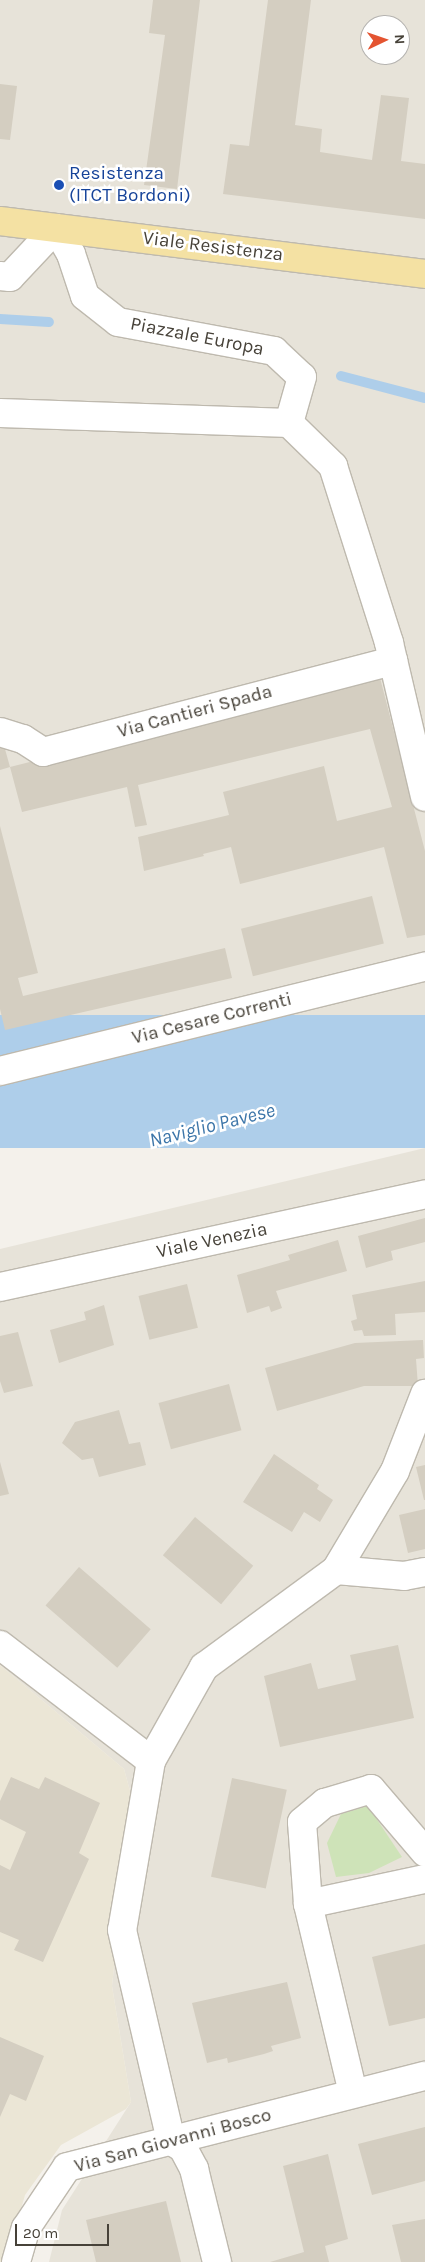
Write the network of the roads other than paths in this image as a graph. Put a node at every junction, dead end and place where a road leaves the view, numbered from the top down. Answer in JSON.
{"nodes":[{"id":1,"x":0,"y":221,"type":"edge"},
{"id":2,"x":56,"y":228,"type":"junction"},
{"id":3,"x":425,"y":274,"type":"edge"},
{"id":4,"x":0,"y":276,"type":"edge"},
{"id":5,"x":0,"y":414,"type":"edge"},
{"id":6,"x":289,"y":423,"type":"junction"},
{"id":7,"x":393,"y":661,"type":"junction"},
{"id":8,"x":11,"y":736,"type":"edge"},
{"id":9,"x":425,"y":797,"type":"edge"},
{"id":10,"x":425,"y":967,"type":"edge"},
{"id":11,"x":0,"y":1071,"type":"edge"},
{"id":12,"x":425,"y":1194,"type":"edge"},
{"id":13,"x":0,"y":1287,"type":"edge"},
{"id":14,"x":425,"y":1394,"type":"edge"},
{"id":15,"x":336,"y":1570,"type":"junction"},
{"id":16,"x":425,"y":1572,"type":"edge"},
{"id":17,"x":0,"y":1645,"type":"edge"},
{"id":18,"x":151,"y":1761,"type":"junction"},
{"id":19,"x":425,"y":1852,"type":"edge"},
{"id":20,"x":425,"y":1879,"type":"edge"},
{"id":21,"x":308,"y":1904,"type":"junction"},
{"id":22,"x":425,"y":2076,"type":"edge"},
{"id":23,"x":353,"y":2093,"type":"junction"},
{"id":24,"x":171,"y":2141,"type":"junction"},
{"id":25,"x":16,"y":2262,"type":"edge"},
{"id":26,"x":217,"y":2262,"type":"edge"}],
"edges":[{"from":1,"to":2,"type":"main road","name":"Viale Resistenza"},
{"from":2,"to":3,"type":"main road","name":"Viale Resistenza"},
{"from":2,"to":4,"type":"street"},
{"from":2,"to":6,"type":"street","name":"Piazzale Europa"},
{"from":5,"to":6,"type":"street"},
{"from":6,"to":7,"type":"street"},
{"from":7,"to":8,"type":"street","name":"Via Cantieri Spada"},
{"from":7,"to":9,"type":"street"},
{"from":10,"to":11,"type":"street","name":"Via Cesare Correnti"},
{"from":12,"to":13,"type":"street","name":"Viale Venezia"},
{"from":14,"to":15,"type":"street"},
{"from":15,"to":16,"type":"street"},
{"from":15,"to":18,"type":"street"},
{"from":17,"to":18,"type":"street"},
{"from":18,"to":24,"type":"street"},
{"from":19,"to":21,"type":"street"},
{"from":20,"to":21,"type":"street"},
{"from":21,"to":23,"type":"street"},
{"from":22,"to":23,"type":"street","name":"Via San Giovanni Bosco"},
{"from":23,"to":24,"type":"street","name":"Via San Giovanni Bosco"},
{"from":24,"to":25,"type":"street","name":"Via San Giovanni Bosco"},
{"from":24,"to":26,"type":"street"}]}
